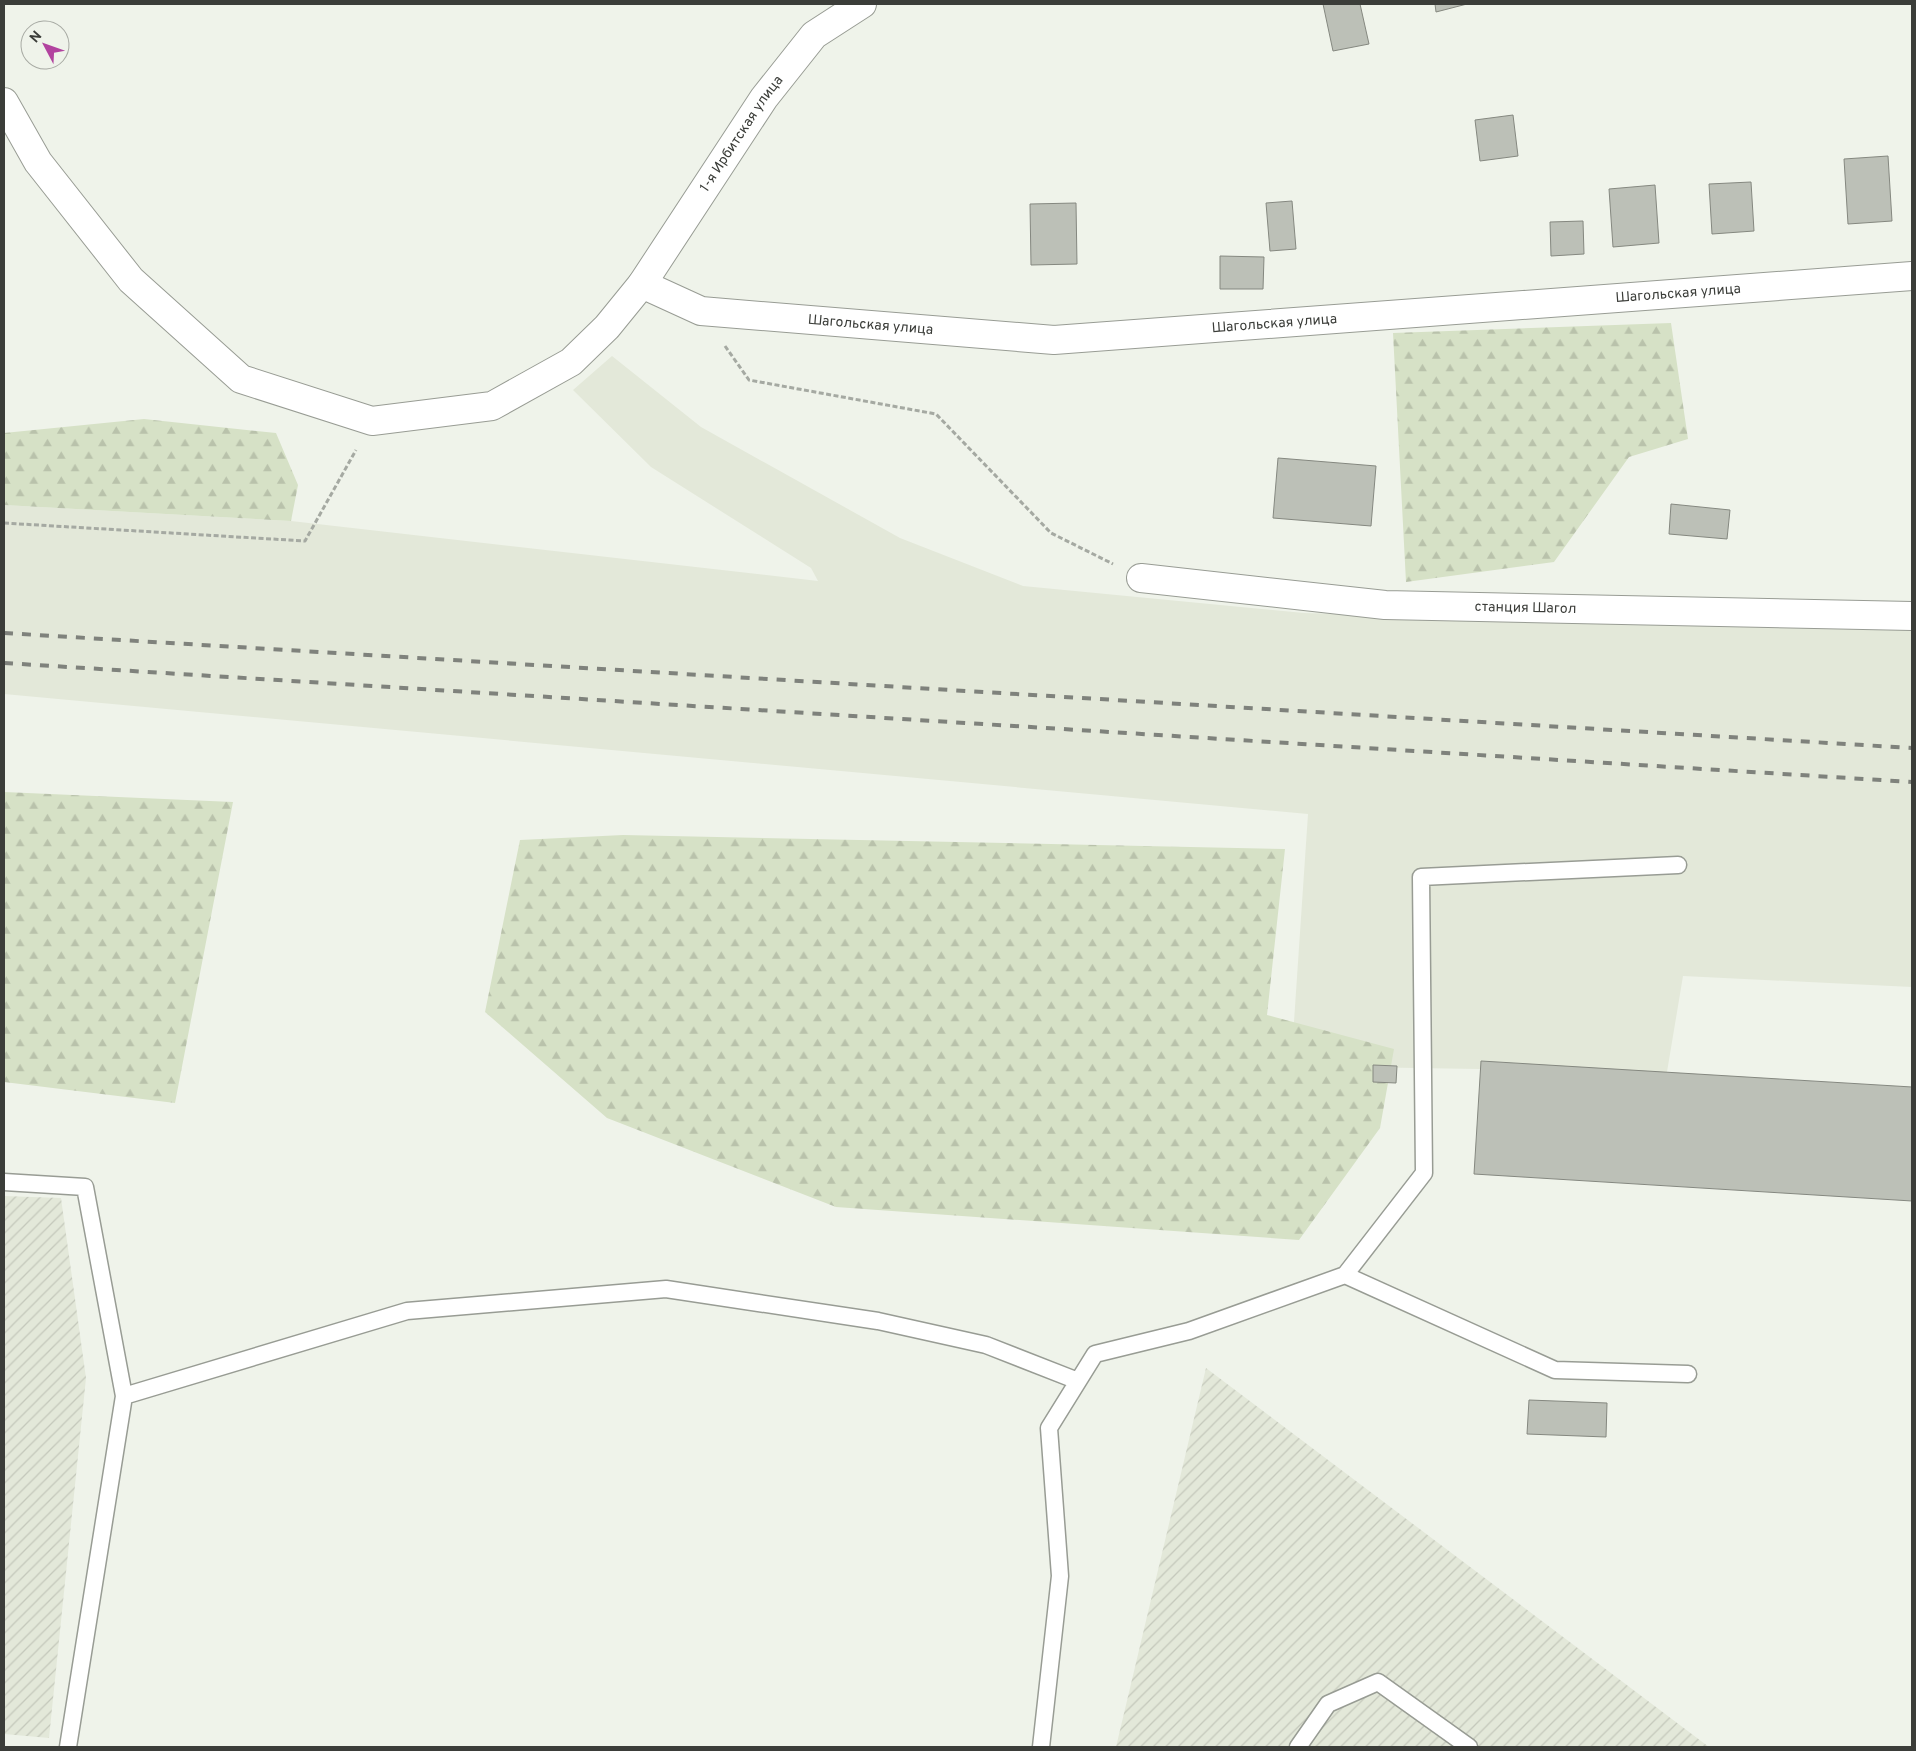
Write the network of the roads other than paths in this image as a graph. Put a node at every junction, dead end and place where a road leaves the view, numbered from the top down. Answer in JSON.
{"nodes":[{"id":1,"x":862,"y":4,"type":"edge"},
{"id":2,"x":4,"y":102,"type":"edge"},
{"id":3,"x":1912,"y":276,"type":"edge"},
{"id":4,"x":642,"y":284,"type":"junction"},
{"id":5,"x":1141,"y":578,"type":"road end"},
{"id":6,"x":1912,"y":616,"type":"edge"},
{"id":7,"x":1678,"y":865,"type":"dead end"},
{"id":8,"x":4,"y":1182,"type":"edge"},
{"id":9,"x":1345,"y":1275,"type":"junction"},
{"id":10,"x":1688,"y":1374,"type":"dead end"},
{"id":11,"x":1078,"y":1381,"type":"junction"},
{"id":12,"x":124,"y":1396,"type":"junction"},
{"id":13,"x":68,"y":1747,"type":"edge"},
{"id":14,"x":1041,"y":1747,"type":"edge"},
{"id":15,"x":1298,"y":1747,"type":"edge"},
{"id":16,"x":1469,"y":1747,"type":"edge"}],
"edges":[{"from":1,"to":4,"type":"street","name":"1-я Ирбитская улица"},
{"from":2,"to":4,"type":"street","name":"1-я Ирбитская улица"},
{"from":3,"to":4,"type":"street","name":"Шагольская улица"},
{"from":5,"to":6,"type":"street","name":"станция Шагол"},
{"from":7,"to":9,"type":"lane"},
{"from":8,"to":12,"type":"lane"},
{"from":9,"to":10,"type":"lane"},
{"from":9,"to":11,"type":"lane"},
{"from":11,"to":12,"type":"lane"},
{"from":11,"to":14,"type":"lane"},
{"from":12,"to":13,"type":"lane"},
{"from":15,"to":16,"type":"lane"}]}
